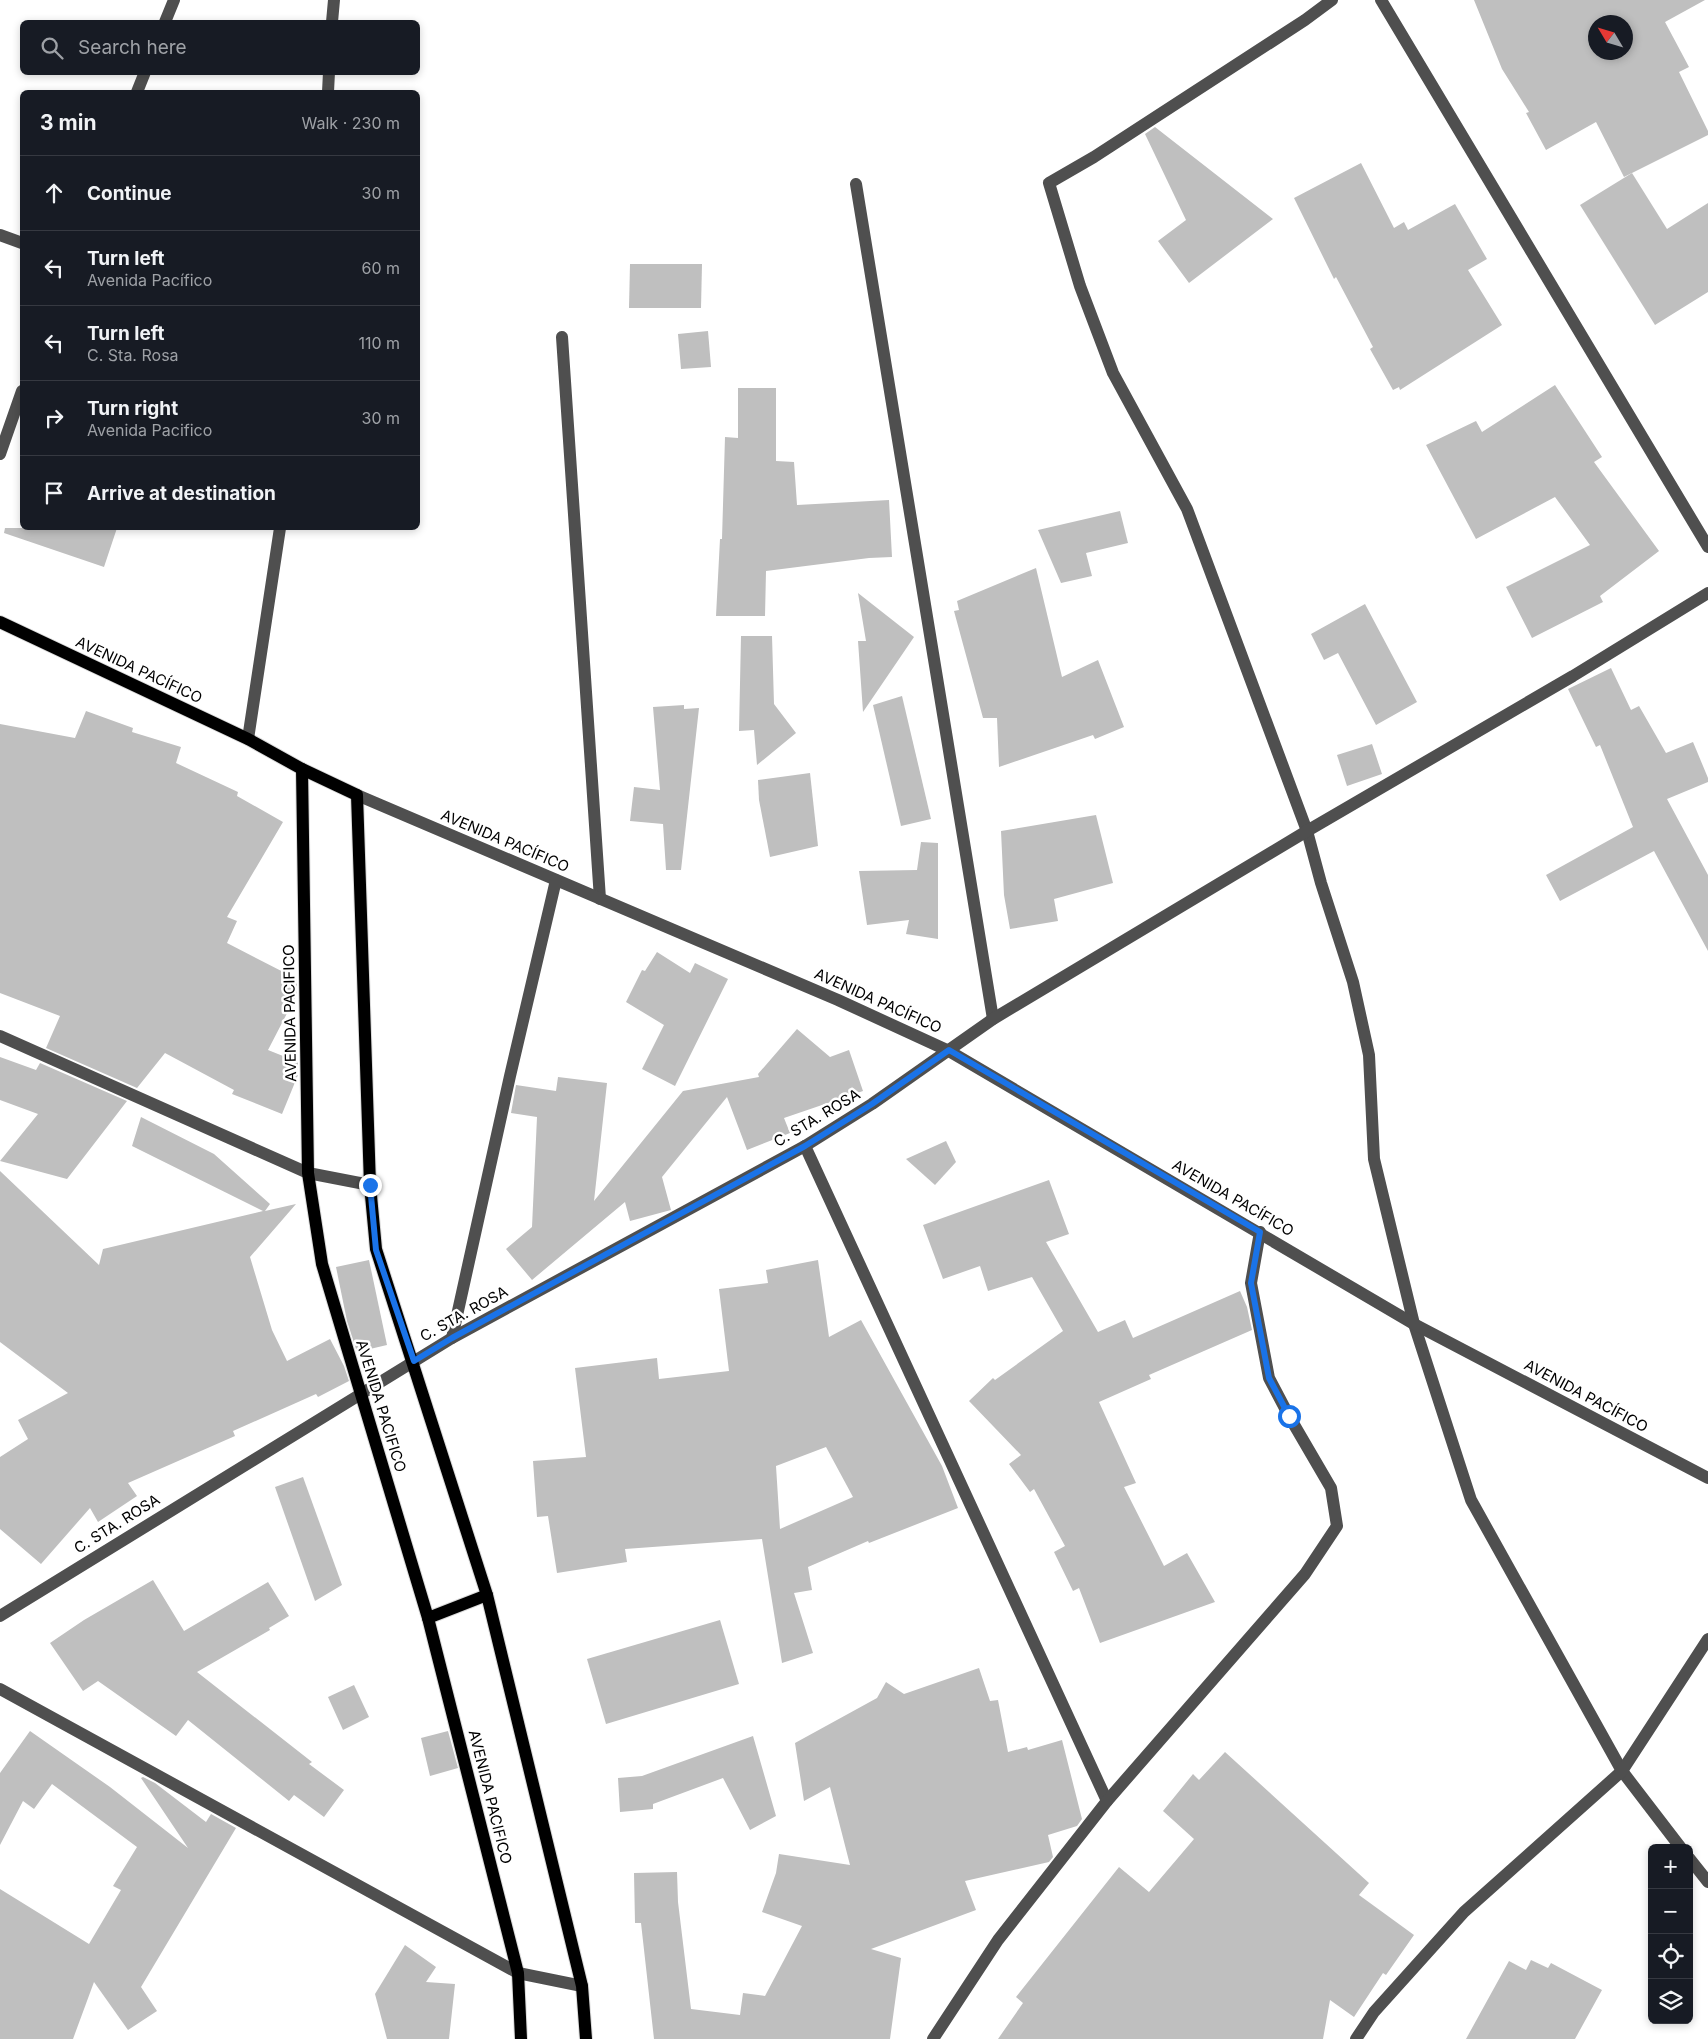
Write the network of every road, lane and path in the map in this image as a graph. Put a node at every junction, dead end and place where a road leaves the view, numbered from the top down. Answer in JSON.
{"nodes":[{"id":1,"x":174,"y":0,"type":"edge"},
{"id":2,"x":334,"y":0,"type":"edge"},
{"id":3,"x":1332,"y":0,"type":"edge"},
{"id":4,"x":1381,"y":0,"type":"edge"},
{"id":5,"x":166,"y":20,"type":"edge"},
{"id":6,"x":332,"y":20,"type":"edge"},
{"id":7,"x":144,"y":75,"type":"edge"},
{"id":8,"x":329,"y":75,"type":"edge"},
{"id":9,"x":138,"y":90,"type":"edge"},
{"id":10,"x":328,"y":90,"type":"edge"},
{"id":11,"x":856,"y":184,"type":"dead end"},
{"id":12,"x":0,"y":235,"type":"edge"},
{"id":13,"x":20,"y":242,"type":"edge"},
{"id":14,"x":562,"y":337,"type":"dead end"},
{"id":15,"x":20,"y":397,"type":"edge"},
{"id":16,"x":0,"y":454,"type":"edge"},
{"id":17,"x":280,"y":530,"type":"edge"},
{"id":18,"x":1708,"y":547,"type":"edge"},
{"id":19,"x":1708,"y":593,"type":"edge"},
{"id":20,"x":0,"y":622,"type":"edge"},
{"id":21,"x":248,"y":739,"type":"junction"},
{"id":22,"x":302,"y":769,"type":"junction"},
{"id":23,"x":357,"y":795,"type":"junction"},
{"id":24,"x":1307,"y":831,"type":"junction"},
{"id":25,"x":556,"y":880,"type":"junction"},
{"id":26,"x":600,"y":899,"type":"junction"},
{"id":27,"x":993,"y":1019,"type":"junction"},
{"id":28,"x":0,"y":1036,"type":"edge"},
{"id":29,"x":949,"y":1050,"type":"junction"},
{"id":30,"x":805,"y":1146,"type":"junction"},
{"id":31,"x":308,"y":1173,"type":"junction"},
{"id":32,"x":370,"y":1185,"type":"junction"},
{"id":33,"x":1260,"y":1232,"type":"junction"},
{"id":34,"x":1414,"y":1324,"type":"junction"},
{"id":35,"x":452,"y":1338,"type":"junction"},
{"id":36,"x":414,"y":1361,"type":"junction"},
{"id":37,"x":360,"y":1394,"type":"junction"},
{"id":38,"x":1708,"y":1478,"type":"edge"},
{"id":39,"x":488,"y":1595,"type":"junction"},
{"id":40,"x":0,"y":1616,"type":"edge"},
{"id":41,"x":428,"y":1618,"type":"junction"},
{"id":42,"x":1708,"y":1639,"type":"edge"},
{"id":43,"x":0,"y":1689,"type":"edge"},
{"id":44,"x":1622,"y":1771,"type":"junction"},
{"id":45,"x":1107,"y":1800,"type":"junction"},
{"id":46,"x":1678,"y":1844,"type":"edge"},
{"id":47,"x":1693,"y":1863,"type":"edge"},
{"id":48,"x":1708,"y":1882,"type":"edge"},
{"id":49,"x":518,"y":1973,"type":"junction"},
{"id":50,"x":582,"y":1986,"type":"junction"},
{"id":51,"x":521,"y":2039,"type":"edge"},
{"id":52,"x":586,"y":2039,"type":"edge"},
{"id":53,"x":933,"y":2039,"type":"edge"},
{"id":54,"x":1356,"y":2039,"type":"edge"}],
"edges":[{"from":1,"to":5,"type":"street"},
{"from":2,"to":6,"type":"street"},
{"from":3,"to":24,"type":"street"},
{"from":4,"to":18,"type":"street"},
{"from":7,"to":9,"type":"street"},
{"from":8,"to":10,"type":"street"},
{"from":11,"to":27,"type":"street"},
{"from":12,"to":13,"type":"street"},
{"from":14,"to":26,"type":"street"},
{"from":15,"to":16,"type":"street"},
{"from":17,"to":21,"type":"street"},
{"from":19,"to":24,"type":"street","name":"C. STA. ROSA"},
{"from":20,"to":21,"type":"main road","name":"AVENIDA PACÍFICO"},
{"from":21,"to":22,"type":"main road","name":"AVENIDA PACÍFICO"},
{"from":22,"to":23,"type":"main road","name":"AVENIDA PACÍFICO"},
{"from":22,"to":31,"type":"main road","name":"AVENIDA PACIFICO"},
{"from":23,"to":25,"type":"street","name":"AVENIDA PACÍFICO"},
{"from":23,"to":32,"type":"main road"},
{"from":24,"to":27,"type":"street","name":"C. STA. ROSA"},
{"from":24,"to":34,"type":"street"},
{"from":25,"to":26,"type":"street","name":"AVENIDA PACÍFICO"},
{"from":25,"to":35,"type":"street"},
{"from":26,"to":29,"type":"street","name":"AVENIDA PACÍFICO"},
{"from":27,"to":29,"type":"street","name":"C. STA. ROSA"},
{"from":28,"to":31,"type":"street"},
{"from":29,"to":30,"type":"street","name":"C. STA. ROSA"},
{"from":29,"to":33,"type":"street","name":"AVENIDA PACÍFICO"},
{"from":30,"to":35,"type":"street","name":"C. STA. ROSA"},
{"from":30,"to":45,"type":"street"},
{"from":31,"to":32,"type":"street"},
{"from":31,"to":37,"type":"main road","name":"AVENIDA PACIFICO"},
{"from":32,"to":36,"type":"main road"},
{"from":33,"to":34,"type":"street","name":"AVENIDA PACÍFICO"},
{"from":33,"to":45,"type":"street"},
{"from":34,"to":38,"type":"street","name":"AVENIDA PACÍFICO"},
{"from":34,"to":44,"type":"street"},
{"from":35,"to":36,"type":"street","name":"C. STA. ROSA"},
{"from":36,"to":37,"type":"street","name":"C. STA. ROSA"},
{"from":36,"to":39,"type":"main road"},
{"from":37,"to":40,"type":"street","name":"C. STA. ROSA"},
{"from":37,"to":41,"type":"main road","name":"AVENIDA PACIFICO"},
{"from":39,"to":41,"type":"main road"},
{"from":39,"to":50,"type":"main road"},
{"from":41,"to":49,"type":"main road","name":"AVENIDA PACIFICO"},
{"from":42,"to":44,"type":"street"},
{"from":43,"to":49,"type":"street"},
{"from":44,"to":46,"type":"street"},
{"from":44,"to":54,"type":"street"},
{"from":45,"to":53,"type":"street"},
{"from":47,"to":48,"type":"street"},
{"from":49,"to":50,"type":"street"},
{"from":49,"to":51,"type":"main road","name":"AVENIDA PACIFICO"},
{"from":50,"to":52,"type":"main road"}]}
